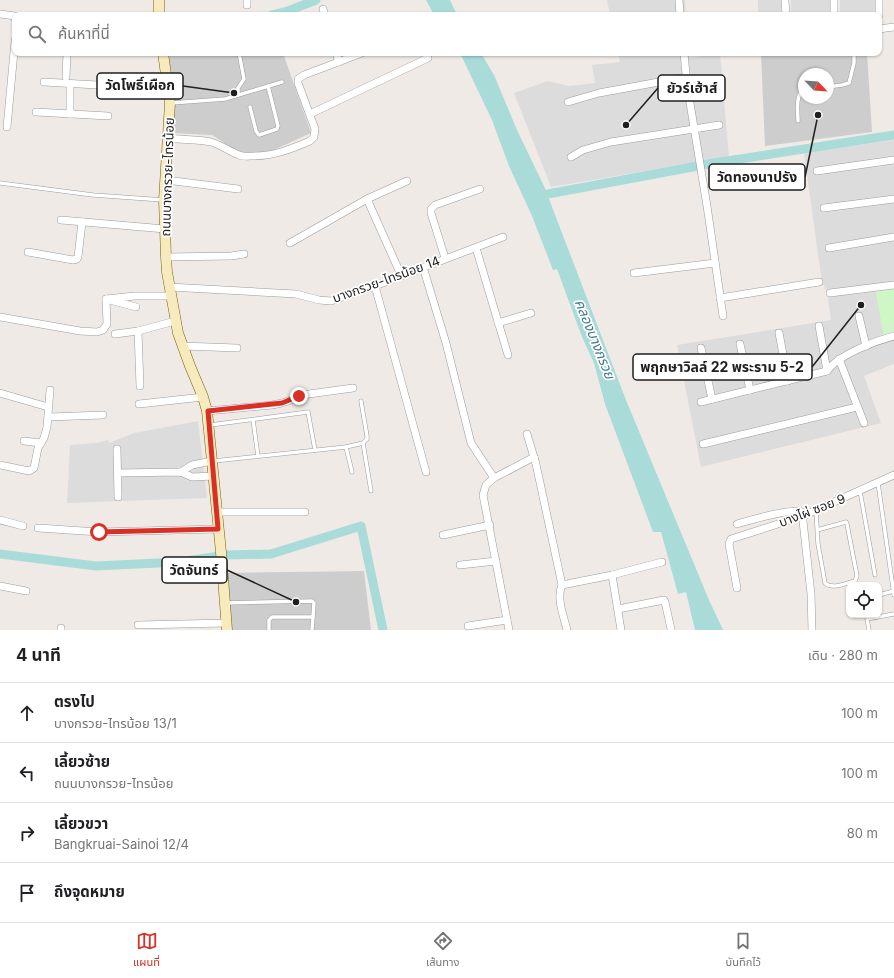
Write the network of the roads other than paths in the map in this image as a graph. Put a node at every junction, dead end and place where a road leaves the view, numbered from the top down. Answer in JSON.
{"nodes":[{"id":1,"x":159,"y":0,"type":"edge"},
{"id":2,"x":679,"y":0,"type":"edge"},
{"id":3,"x":785,"y":0,"type":"edge"},
{"id":4,"x":834,"y":0,"type":"edge"},
{"id":5,"x":879,"y":0,"type":"edge"},
{"id":6,"x":159,"y":12,"type":"edge"},
{"id":7,"x":680,"y":12,"type":"edge"},
{"id":8,"x":786,"y":12,"type":"edge"},
{"id":9,"x":834,"y":12,"type":"edge"},
{"id":10,"x":879,"y":12,"type":"edge"},
{"id":11,"x":0,"y":14,"type":"edge"},
{"id":12,"x":12,"y":16,"type":"edge"},
{"id":13,"x":894,"y":27,"type":"edge"},
{"id":14,"x":882,"y":29,"type":"edge"},
{"id":15,"x":14,"y":56,"type":"edge"},
{"id":16,"x":68,"y":56,"type":"edge"},
{"id":17,"x":163,"y":56,"type":"edge"},
{"id":18,"x":239,"y":56,"type":"edge"},
{"id":19,"x":337,"y":56,"type":"edge"},
{"id":20,"x":354,"y":56,"type":"edge"},
{"id":21,"x":684,"y":56,"type":"edge"},
{"id":22,"x":854,"y":56,"type":"edge"},
{"id":23,"x":428,"y":58,"type":"dead end"},
{"id":24,"x":339,"y":62,"type":"junction"},
{"id":25,"x":66,"y":77,"type":"dead end"},
{"id":26,"x":686,"y":77,"type":"junction"},
{"id":27,"x":44,"y":82,"type":"dead end"},
{"id":28,"x":282,"y":82,"type":"dead end"},
{"id":29,"x":70,"y":84,"type":"junction"},
{"id":30,"x":268,"y":86,"type":"junction"},
{"id":31,"x":834,"y":86,"type":"edge"},
{"id":32,"x":168,"y":89,"type":"junction"},
{"id":33,"x":238,"y":95,"type":"junction"},
{"id":34,"x":568,"y":102,"type":"dead end"},
{"id":35,"x":170,"y":103,"type":"junction"},
{"id":36,"x":799,"y":104,"type":"edge"},
{"id":37,"x":250,"y":107,"type":"dead end"},
{"id":38,"x":36,"y":112,"type":"dead end"},
{"id":39,"x":70,"y":114,"type":"junction"},
{"id":40,"x":310,"y":114,"type":"junction"},
{"id":41,"x":108,"y":116,"type":"dead end"},
{"id":42,"x":798,"y":121,"type":"dead end"},
{"id":43,"x":718,"y":125,"type":"dead end"},
{"id":44,"x":7,"y":128,"type":"dead end"},
{"id":45,"x":694,"y":128,"type":"junction"},
{"id":46,"x":168,"y":138,"type":"junction"},
{"id":47,"x":571,"y":157,"type":"dead end"},
{"id":48,"x":894,"y":160,"type":"edge"},
{"id":49,"x":817,"y":171,"type":"dead end"},
{"id":50,"x":166,"y":180,"type":"junction"},
{"id":51,"x":408,"y":181,"type":"dead end"},
{"id":52,"x":0,"y":183,"type":"edge"},
{"id":53,"x":238,"y":189,"type":"dead end"},
{"id":54,"x":480,"y":189,"type":"dead end"},
{"id":55,"x":894,"y":199,"type":"edge"},
{"id":56,"x":164,"y":200,"type":"junction"},
{"id":57,"x":367,"y":200,"type":"junction"},
{"id":58,"x":824,"y":208,"type":"dead end"},
{"id":59,"x":61,"y":220,"type":"dead end"},
{"id":60,"x":82,"y":222,"type":"junction"},
{"id":61,"x":165,"y":229,"type":"junction"},
{"id":62,"x":503,"y":237,"type":"dead end"},
{"id":63,"x":894,"y":237,"type":"edge"},
{"id":64,"x":290,"y":243,"type":"dead end"},
{"id":65,"x":476,"y":248,"type":"junction"},
{"id":66,"x":829,"y":248,"type":"dead end"},
{"id":67,"x":28,"y":252,"type":"dead end"},
{"id":68,"x":244,"y":254,"type":"dead end"},
{"id":69,"x":166,"y":257,"type":"junction"},
{"id":70,"x":445,"y":258,"type":"junction"},
{"id":71,"x":715,"y":263,"type":"junction"},
{"id":72,"x":423,"y":267,"type":"junction"},
{"id":73,"x":634,"y":273,"type":"dead end"},
{"id":74,"x":401,"y":275,"type":"junction"},
{"id":75,"x":819,"y":282,"type":"dead end"},
{"id":76,"x":894,"y":285,"type":"edge"},
{"id":77,"x":376,"y":286,"type":"junction"},
{"id":78,"x":170,"y":291,"type":"junction"},
{"id":79,"x":830,"y":293,"type":"dead end"},
{"id":80,"x":720,"y":298,"type":"junction"},
{"id":81,"x":106,"y":299,"type":"junction"},
{"id":82,"x":136,"y":307,"type":"dead end"},
{"id":83,"x":531,"y":313,"type":"dead end"},
{"id":84,"x":0,"y":316,"type":"edge"},
{"id":85,"x":723,"y":316,"type":"dead end"},
{"id":86,"x":859,"y":316,"type":"dead end"},
{"id":87,"x":175,"y":321,"type":"junction"},
{"id":88,"x":498,"y":323,"type":"junction"},
{"id":89,"x":819,"y":326,"type":"dead end"},
{"id":90,"x":138,"y":331,"type":"junction"},
{"id":91,"x":779,"y":333,"type":"dead end"},
{"id":92,"x":115,"y":334,"type":"dead end"},
{"id":93,"x":894,"y":336,"type":"edge"},
{"id":94,"x":740,"y":344,"type":"dead end"},
{"id":95,"x":182,"y":346,"type":"junction"},
{"id":96,"x":866,"y":346,"type":"junction"},
{"id":97,"x":237,"y":348,"type":"dead end"},
{"id":98,"x":701,"y":348,"type":"dead end"},
{"id":99,"x":508,"y":355,"type":"dead end"},
{"id":100,"x":839,"y":359,"type":"junction"},
{"id":101,"x":827,"y":371,"type":"junction"},
{"id":102,"x":788,"y":381,"type":"junction"},
{"id":103,"x":140,"y":386,"type":"dead end"},
{"id":104,"x":353,"y":388,"type":"dead end"},
{"id":105,"x":50,"y":390,"type":"dead end"},
{"id":106,"x":750,"y":390,"type":"junction"},
{"id":107,"x":0,"y":393,"type":"edge"},
{"id":108,"x":203,"y":397,"type":"junction"},
{"id":109,"x":712,"y":399,"type":"junction"},
{"id":110,"x":361,"y":401,"type":"dead end"},
{"id":111,"x":701,"y":402,"type":"dead end"},
{"id":112,"x":139,"y":404,"type":"dead end"},
{"id":113,"x":857,"y":407,"type":"junction"},
{"id":114,"x":48,"y":408,"type":"junction"},
{"id":115,"x":208,"y":411,"type":"junction"},
{"id":116,"x":103,"y":415,"type":"dead end"},
{"id":117,"x":49,"y":417,"type":"junction"},
{"id":118,"x":253,"y":420,"type":"junction"},
{"id":119,"x":864,"y":423,"type":"dead end"},
{"id":120,"x":209,"y":426,"type":"junction"},
{"id":121,"x":527,"y":434,"type":"dead end"},
{"id":122,"x":24,"y":441,"type":"dead end"},
{"id":123,"x":40,"y":443,"type":"junction"},
{"id":124,"x":363,"y":444,"type":"junction"},
{"id":125,"x":703,"y":444,"type":"dead end"},
{"id":126,"x":346,"y":447,"type":"junction"},
{"id":127,"x":118,"y":449,"type":"dead end"},
{"id":128,"x":315,"y":450,"type":"junction"},
{"id":129,"x":258,"y":456,"type":"junction"},
{"id":130,"x":534,"y":457,"type":"junction"},
{"id":131,"x":212,"y":461,"type":"junction"},
{"id":132,"x":0,"y":465,"type":"edge"},
{"id":133,"x":181,"y":472,"type":"junction"},
{"id":134,"x":352,"y":472,"type":"dead end"},
{"id":135,"x":426,"y":472,"type":"dead end"},
{"id":136,"x":118,"y":473,"type":"junction"},
{"id":137,"x":894,"y":475,"type":"edge"},
{"id":138,"x":214,"y":476,"type":"junction"},
{"id":139,"x":494,"y":478,"type":"junction"},
{"id":140,"x":878,"y":483,"type":"junction"},
{"id":141,"x":860,"y":490,"type":"junction"},
{"id":142,"x":371,"y":491,"type":"dead end"},
{"id":143,"x":118,"y":497,"type":"dead end"},
{"id":144,"x":816,"y":510,"type":"junction"},
{"id":145,"x":217,"y":512,"type":"junction"},
{"id":146,"x":305,"y":512,"type":"dead end"},
{"id":147,"x":803,"y":516,"type":"junction"},
{"id":148,"x":0,"y":520,"type":"edge"},
{"id":149,"x":737,"y":524,"type":"dead end"},
{"id":150,"x":490,"y":525,"type":"junction"},
{"id":151,"x":24,"y":526,"type":"dead end"},
{"id":152,"x":38,"y":528,"type":"dead end"},
{"id":153,"x":218,"y":529,"type":"junction"},
{"id":154,"x":816,"y":530,"type":"junction"},
{"id":155,"x":443,"y":535,"type":"dead end"},
{"id":156,"x":496,"y":561,"type":"junction"},
{"id":157,"x":662,"y":562,"type":"dead end"},
{"id":158,"x":460,"y":565,"type":"dead end"},
{"id":159,"x":612,"y":575,"type":"junction"},
{"id":160,"x":875,"y":575,"type":"dead end"},
{"id":161,"x":562,"y":585,"type":"junction"},
{"id":162,"x":0,"y":586,"type":"edge"},
{"id":163,"x":737,"y":588,"type":"dead end"},
{"id":164,"x":26,"y":591,"type":"dead end"},
{"id":165,"x":894,"y":593,"type":"edge"},
{"id":166,"x":882,"y":595,"type":"edge"},
{"id":167,"x":225,"y":603,"type":"junction"},
{"id":168,"x":618,"y":609,"type":"junction"},
{"id":169,"x":894,"y":614,"type":"edge"},
{"id":170,"x":882,"y":615,"type":"edge"},
{"id":171,"x":313,"y":617,"type":"junction"},
{"id":172,"x":867,"y":618,"type":"edge"},
{"id":173,"x":507,"y":620,"type":"junction"},
{"id":174,"x":138,"y":625,"type":"dead end"},
{"id":175,"x":227,"y":626,"type":"edge"},
{"id":176,"x":468,"y":626,"type":"dead end"},
{"id":177,"x":671,"y":629,"type":"dead end"},
{"id":178,"x":269,"y":630,"type":"edge"},
{"id":179,"x":312,"y":630,"type":"edge"},
{"id":180,"x":509,"y":630,"type":"edge"},
{"id":181,"x":567,"y":630,"type":"edge"},
{"id":182,"x":621,"y":630,"type":"edge"},
{"id":183,"x":812,"y":630,"type":"edge"},
{"id":184,"x":869,"y":630,"type":"edge"}],
"edges":[{"from":1,"to":6,"type":"main road"},
{"from":2,"to":7,"type":"street"},
{"from":3,"to":8,"type":"street"},
{"from":4,"to":9,"type":"street"},
{"from":5,"to":10,"type":"street"},
{"from":11,"to":12,"type":"street"},
{"from":13,"to":14,"type":"street"},
{"from":15,"to":44,"type":"street"},
{"from":16,"to":25,"type":"street"},
{"from":17,"to":32,"type":"main road","name":"ถนนบางกรวย-ไทรน้อย"},
{"from":18,"to":33,"type":"lane"},
{"from":19,"to":24,"type":"street"},
{"from":20,"to":24,"type":"street"},
{"from":21,"to":26,"type":"street"},
{"from":22,"to":31,"type":"lane"},
{"from":23,"to":40,"type":"street"},
{"from":24,"to":40,"type":"street"},
{"from":26,"to":34,"type":"street"},
{"from":26,"to":45,"type":"street"},
{"from":27,"to":29,"type":"street"},
{"from":28,"to":30,"type":"lane"},
{"from":29,"to":32,"type":"street"},
{"from":29,"to":39,"type":"street"},
{"from":30,"to":33,"type":"lane"},
{"from":30,"to":37,"type":"lane"},
{"from":32,"to":35,"type":"main road","name":"ถนนบางกรวย-ไทรน้อย"},
{"from":33,"to":35,"type":"lane"},
{"from":35,"to":46,"type":"main road","name":"ถนนบางกรวย-ไทรน้อย"},
{"from":36,"to":42,"type":"lane"},
{"from":38,"to":39,"type":"street"},
{"from":39,"to":41,"type":"street"},
{"from":40,"to":46,"type":"street"},
{"from":43,"to":45,"type":"street"},
{"from":45,"to":47,"type":"street"},
{"from":45,"to":71,"type":"street"},
{"from":46,"to":50,"type":"main road","name":"ถนนบางกรวย-ไทรน้อย"},
{"from":48,"to":49,"type":"street"},
{"from":50,"to":53,"type":"street"},
{"from":50,"to":56,"type":"main road","name":"ถนนบางกรวย-ไทรน้อย"},
{"from":51,"to":57,"type":"street"},
{"from":52,"to":56,"type":"lane"},
{"from":54,"to":70,"type":"street"},
{"from":55,"to":58,"type":"street"},
{"from":56,"to":61,"type":"main road","name":"ถนนบางกรวย-ไทรน้อย"},
{"from":57,"to":64,"type":"street"},
{"from":57,"to":74,"type":"street"},
{"from":59,"to":60,"type":"street"},
{"from":60,"to":61,"type":"street"},
{"from":60,"to":67,"type":"street"},
{"from":61,"to":69,"type":"main road","name":"ถนนบางกรวย-ไทรน้อย"},
{"from":62,"to":65,"type":"street","name":"บางกรวย-ไทรน้อย 14"},
{"from":63,"to":66,"type":"street"},
{"from":65,"to":70,"type":"street","name":"บางกรวย-ไทรน้อย 14"},
{"from":65,"to":88,"type":"street"},
{"from":68,"to":69,"type":"street"},
{"from":69,"to":78,"type":"main road","name":"ถนนบางกรวย-ไทรน้อย"},
{"from":70,"to":72,"type":"street","name":"บางกรวย-ไทรน้อย 14"},
{"from":71,"to":73,"type":"street"},
{"from":71,"to":80,"type":"street"},
{"from":72,"to":74,"type":"street","name":"บางกรวย-ไทรน้อย 14"},
{"from":72,"to":139,"type":"street"},
{"from":74,"to":77,"type":"street","name":"บางกรวย-ไทรน้อย 14"},
{"from":75,"to":80,"type":"street"},
{"from":76,"to":79,"type":"street"},
{"from":77,"to":78,"type":"street","name":"บางกรวย-ไทรน้อย 14"},
{"from":77,"to":135,"type":"street"},
{"from":78,"to":81,"type":"street","name":"บางกรวย-ไทรน้อย 14"},
{"from":78,"to":87,"type":"main road","name":"ถนนบางกรวย-ไทรน้อย"},
{"from":80,"to":85,"type":"street"},
{"from":81,"to":82,"type":"street"},
{"from":81,"to":84,"type":"street"},
{"from":83,"to":88,"type":"street"},
{"from":86,"to":96,"type":"street"},
{"from":87,"to":90,"type":"street"},
{"from":87,"to":95,"type":"main road","name":"ถนนบางกรวย-ไทรน้อย"},
{"from":88,"to":99,"type":"street"},
{"from":89,"to":101,"type":"street"},
{"from":90,"to":92,"type":"street"},
{"from":90,"to":103,"type":"street"},
{"from":91,"to":102,"type":"street"},
{"from":93,"to":96,"type":"street"},
{"from":94,"to":106,"type":"street"},
{"from":95,"to":97,"type":"street"},
{"from":95,"to":108,"type":"main road","name":"ถนนบางกรวย-ไทรน้อย"},
{"from":96,"to":100,"type":"street"},
{"from":98,"to":109,"type":"street"},
{"from":100,"to":101,"type":"street"},
{"from":100,"to":113,"type":"street"},
{"from":101,"to":102,"type":"street"},
{"from":102,"to":106,"type":"street"},
{"from":104,"to":115,"type":"street"},
{"from":105,"to":114,"type":"street"},
{"from":106,"to":109,"type":"street"},
{"from":107,"to":114,"type":"street"},
{"from":108,"to":112,"type":"street"},
{"from":108,"to":115,"type":"main road","name":"ถนนบางกรวย-ไทรน้อย"},
{"from":109,"to":111,"type":"street"},
{"from":110,"to":124,"type":"lane"},
{"from":113,"to":119,"type":"street"},
{"from":113,"to":125,"type":"street"},
{"from":114,"to":117,"type":"street"},
{"from":115,"to":120,"type":"main road","name":"ถนนบางกรวย-ไทรน้อย"},
{"from":116,"to":117,"type":"street"},
{"from":117,"to":123,"type":"street"},
{"from":118,"to":120,"type":"lane"},
{"from":118,"to":128,"type":"lane"},
{"from":118,"to":129,"type":"lane"},
{"from":120,"to":131,"type":"main road","name":"ถนนบางกรวย-ไทรน้อย"},
{"from":121,"to":130,"type":"street"},
{"from":122,"to":123,"type":"street"},
{"from":123,"to":132,"type":"street"},
{"from":124,"to":126,"type":"lane"},
{"from":124,"to":142,"type":"lane"},
{"from":126,"to":128,"type":"lane"},
{"from":126,"to":134,"type":"lane"},
{"from":127,"to":136,"type":"street"},
{"from":128,"to":129,"type":"lane"},
{"from":129,"to":131,"type":"lane"},
{"from":130,"to":139,"type":"street"},
{"from":130,"to":161,"type":"street"},
{"from":131,"to":133,"type":"street"},
{"from":131,"to":138,"type":"main road","name":"ถนนบางกรวย-ไทรน้อย"},
{"from":133,"to":136,"type":"street"},
{"from":133,"to":138,"type":"street"},
{"from":136,"to":143,"type":"street"},
{"from":137,"to":140,"type":"street","name":"บางไผ่ ซอย 9"},
{"from":138,"to":145,"type":"main road","name":"ถนนบางกรวย-ไทรน้อย"},
{"from":139,"to":150,"type":"street"},
{"from":140,"to":141,"type":"street","name":"บางไผ่ ซอย 9"},
{"from":140,"to":165,"type":"lane"},
{"from":141,"to":144,"type":"street","name":"บางไผ่ ซอย 9"},
{"from":141,"to":160,"type":"lane"},
{"from":144,"to":147,"type":"street","name":"บางไผ่ ซอย 9"},
{"from":144,"to":154,"type":"lane"},
{"from":145,"to":146,"type":"street"},
{"from":145,"to":153,"type":"main road","name":"ถนนบางกรวย-ไทรน้อย"},
{"from":147,"to":149,"type":"street"},
{"from":147,"to":163,"type":"street","name":"บางไผ่ ซอย 9"},
{"from":147,"to":183,"type":"street"},
{"from":148,"to":151,"type":"street"},
{"from":150,"to":155,"type":"street"},
{"from":150,"to":156,"type":"street"},
{"from":152,"to":153,"type":"street"},
{"from":153,"to":167,"type":"main road","name":"ถนนบางกรวย-ไทรน้อย"},
{"from":154,"to":154,"type":"lane"},
{"from":156,"to":158,"type":"street"},
{"from":156,"to":173,"type":"street"},
{"from":157,"to":159,"type":"street"},
{"from":159,"to":161,"type":"street"},
{"from":159,"to":168,"type":"street"},
{"from":161,"to":181,"type":"street"},
{"from":162,"to":164,"type":"street"},
{"from":165,"to":166,"type":"lane"},
{"from":167,"to":171,"type":"lane"},
{"from":167,"to":175,"type":"main road","name":"ถนนบางกรวย-ไทรน้อย"},
{"from":168,"to":177,"type":"street"},
{"from":168,"to":182,"type":"street"},
{"from":169,"to":170,"type":"lane"},
{"from":171,"to":178,"type":"lane"},
{"from":171,"to":179,"type":"lane"},
{"from":172,"to":184,"type":"lane"},
{"from":173,"to":176,"type":"street"},
{"from":173,"to":180,"type":"street"},
{"from":174,"to":175,"type":"street"}]}
